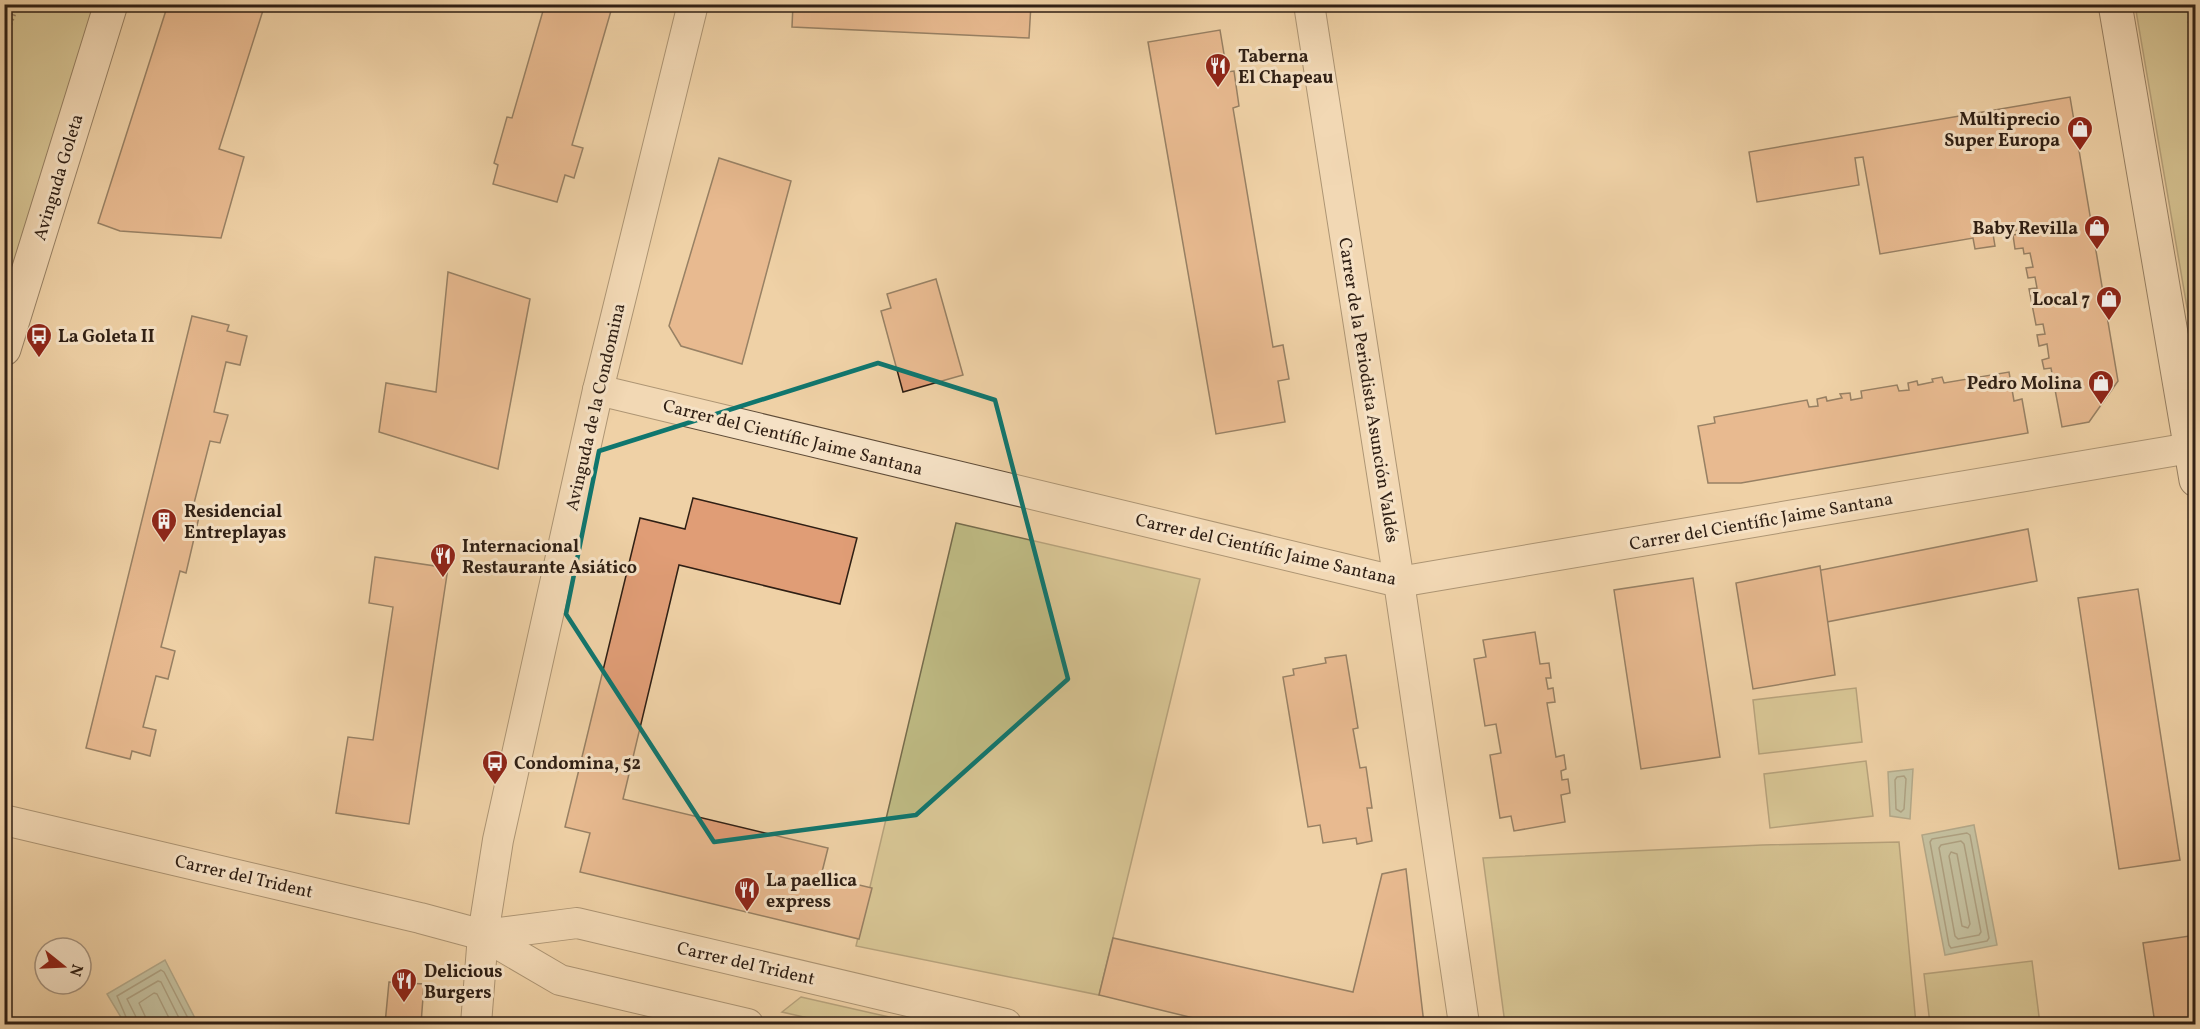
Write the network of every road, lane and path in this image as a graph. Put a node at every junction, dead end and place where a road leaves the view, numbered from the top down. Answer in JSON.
{"nodes":[{"id":1,"x":18,"y":4,"type":"edge"},
{"id":2,"x":111,"y":4,"type":"edge"},
{"id":3,"x":693,"y":4,"type":"edge"},
{"id":4,"x":1309,"y":4,"type":"edge"},
{"id":5,"x":2115,"y":4,"type":"edge"},
{"id":6,"x":2185,"y":4,"type":"edge"},
{"id":7,"x":2194,"y":4,"type":"edge"},
{"id":8,"x":2190,"y":13,"type":"junction"},
{"id":9,"x":4,"y":41,"type":"edge"},
{"id":10,"x":2196,"y":44,"type":"edge"},
{"id":11,"x":4,"y":349,"type":"edge"},
{"id":12,"x":598,"y":390,"type":"junction"},
{"id":13,"x":2193,"y":464,"type":"edge"},
{"id":14,"x":1399,"y":582,"type":"junction"},
{"id":15,"x":4,"y":820,"type":"edge"},
{"id":16,"x":483,"y":935,"type":"junction"},
{"id":17,"x":476,"y":1024,"type":"edge"},
{"id":18,"x":748,"y":1024,"type":"edge"},
{"id":19,"x":1006,"y":1024,"type":"edge"},
{"id":20,"x":1464,"y":1024,"type":"edge"}],
"edges":[{"from":1,"to":9,"type":"path"},
{"from":2,"to":11,"type":"street","name":"Avinguda Goleta"},
{"from":3,"to":12,"type":"street","name":"Avinguda de la Condomina"},
{"from":4,"to":14,"type":"street","name":"Carrer de la Periodista Asunción Valdés"},
{"from":5,"to":13,"type":"street"},
{"from":6,"to":8,"type":"path"},
{"from":7,"to":8,"type":"path"},
{"from":8,"to":10,"type":"path"},
{"from":12,"to":14,"type":"street","name":"Carrer del Científic Jaime Santana"},
{"from":12,"to":16,"type":"street","name":"Avinguda de la Condomina"},
{"from":13,"to":14,"type":"street","name":"Carrer del Científic Jaime Santana"},
{"from":14,"to":20,"type":"street","name":"Carrer de la Periodista Asunción Valdés"},
{"from":15,"to":16,"type":"street","name":"Carrer del Trident"},
{"from":16,"to":17,"type":"street","name":"Avinguda de la Condomina"},
{"from":16,"to":18,"type":"street","name":"Carrer del Trident"},
{"from":16,"to":19,"type":"street","name":"Carrer del Trident"}]}
